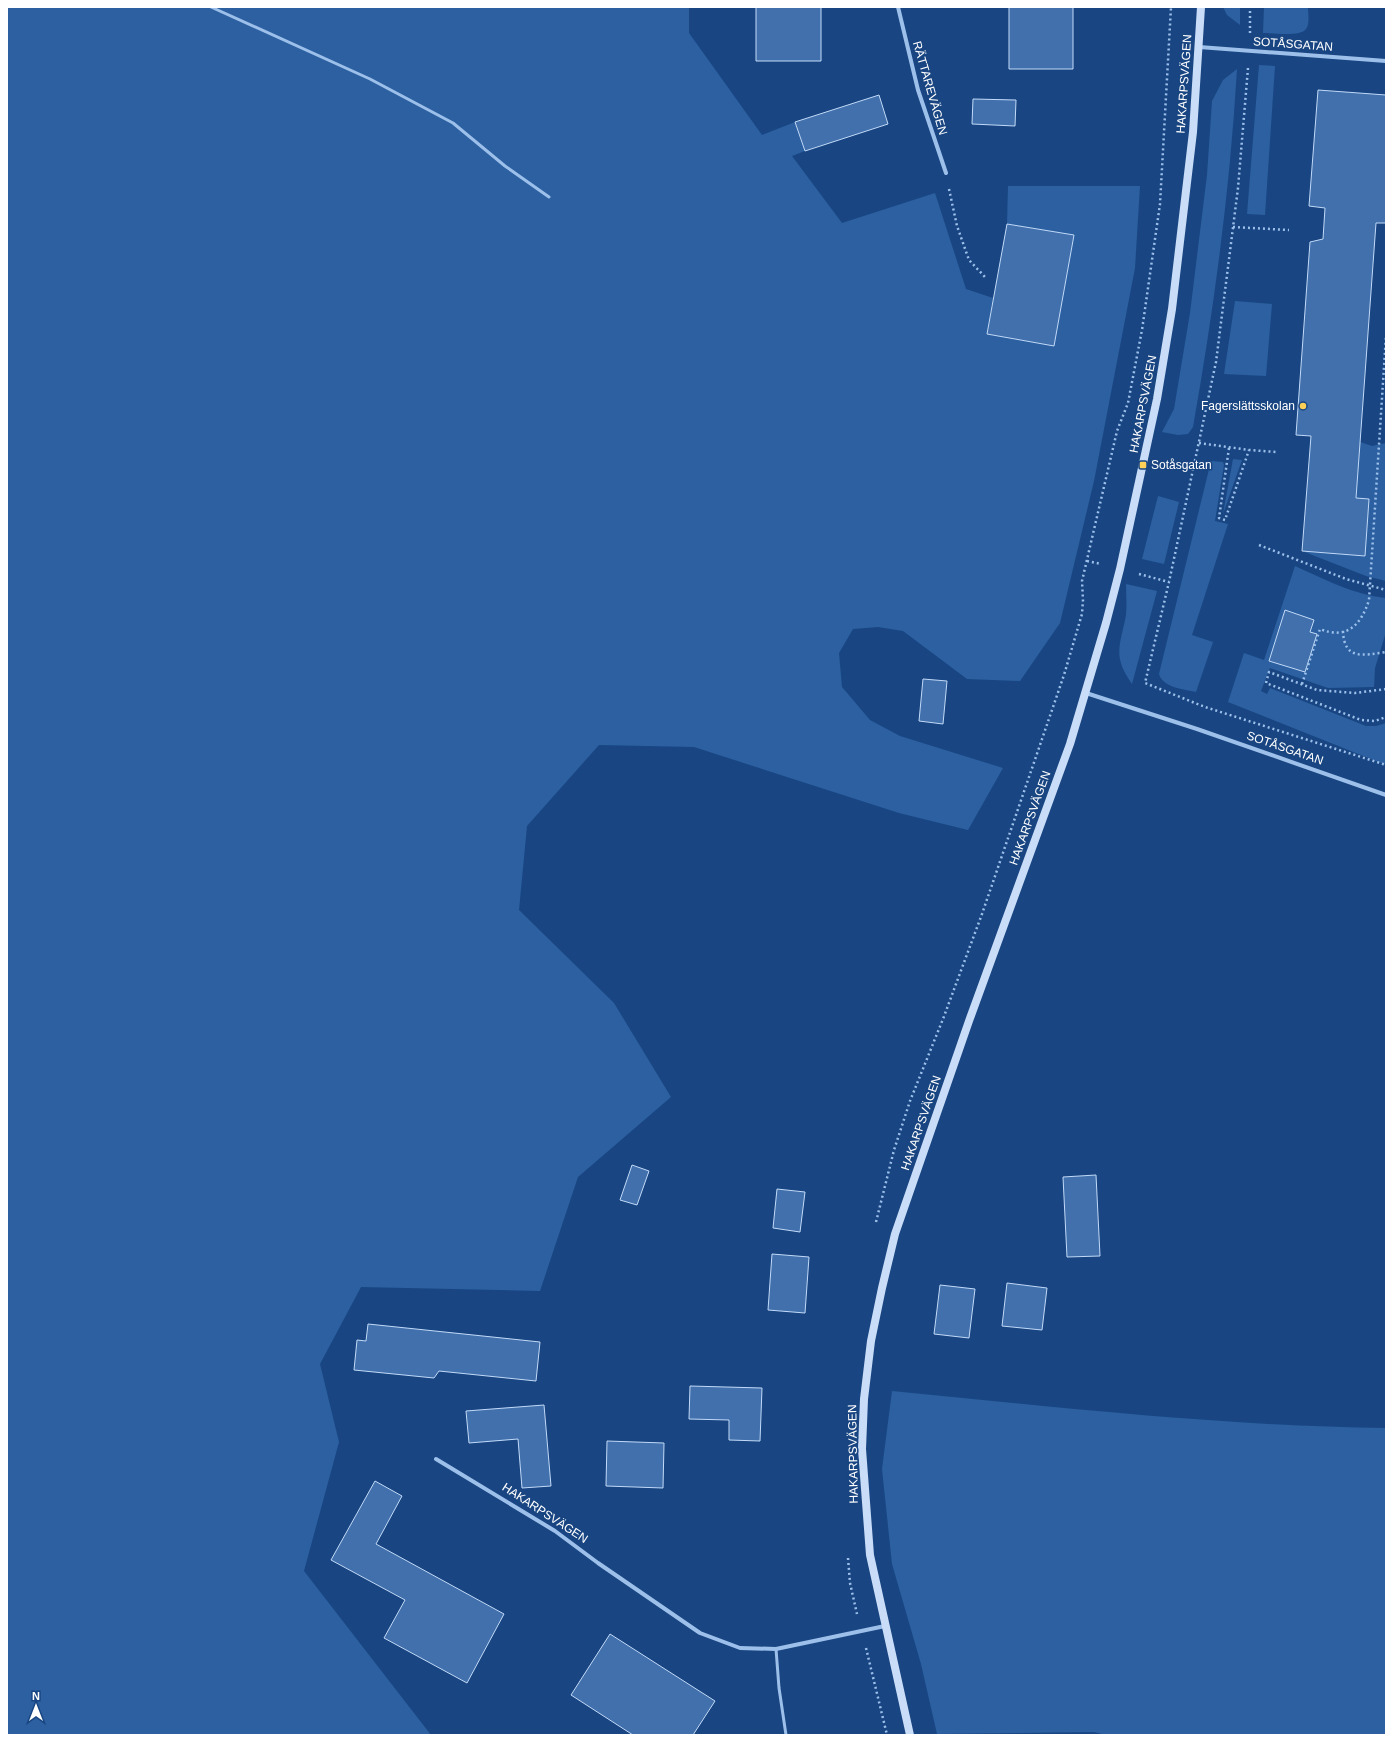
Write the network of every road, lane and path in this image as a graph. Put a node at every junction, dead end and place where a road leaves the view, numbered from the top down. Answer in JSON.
{"nodes":[{"id":1,"x":211,"y":7,"type":"edge"},
{"id":2,"x":898,"y":7,"type":"edge"},
{"id":3,"x":1171,"y":7,"type":"edge"},
{"id":4,"x":1201,"y":7,"type":"edge"},
{"id":5,"x":1250,"y":7,"type":"edge"},
{"id":6,"x":1199,"y":47,"type":"junction"},
{"id":7,"x":1249,"y":51,"type":"junction"},
{"id":8,"x":1386,"y":61,"type":"edge"},
{"id":9,"x":946,"y":173,"type":"joint"},
{"id":10,"x":549,"y":197,"type":"dead end"},
{"id":11,"x":1233,"y":227,"type":"junction"},
{"id":12,"x":1289,"y":230,"type":"dead end"},
{"id":13,"x":985,"y":277,"type":"dead end"},
{"id":14,"x":1386,"y":336,"type":"edge"},
{"id":15,"x":1199,"y":443,"type":"junction"},
{"id":16,"x":1229,"y":448,"type":"junction"},
{"id":17,"x":1249,"y":450,"type":"junction"},
{"id":18,"x":1276,"y":452,"type":"dead end"},
{"id":19,"x":1259,"y":545,"type":"dead end"},
{"id":20,"x":1370,"y":586,"type":"junction"},
{"id":21,"x":1386,"y":590,"type":"edge"},
{"id":22,"x":1343,"y":631,"type":"junction"},
{"id":23,"x":1386,"y":652,"type":"edge"},
{"id":24,"x":1302,"y":684,"type":"junction"},
{"id":25,"x":1386,"y":688,"type":"edge"},
{"id":26,"x":1086,"y":693,"type":"junction"},
{"id":27,"x":1386,"y":717,"type":"edge"},
{"id":28,"x":1386,"y":765,"type":"edge"},
{"id":29,"x":1386,"y":795,"type":"edge"},
{"id":30,"x":894,"y":1150,"type":"dead end"},
{"id":31,"x":436,"y":1459,"type":"dead end"},
{"id":32,"x":885,"y":1626,"type":"junction"},
{"id":33,"x":776,"y":1649,"type":"junction"},
{"id":34,"x":786,"y":1735,"type":"edge"},
{"id":35,"x":910,"y":1735,"type":"edge"}],
"edges":[{"from":1,"to":10,"type":"lane"},
{"from":2,"to":9,"type":"street","name":"RÄTTAREVÄGEN"},
{"from":3,"to":30,"type":"path"},
{"from":4,"to":6,"type":"street","name":"HAKARPSVÄGEN"},
{"from":5,"to":7,"type":"path"},
{"from":6,"to":7,"type":"street","name":"SOTÅSGATAN"},
{"from":6,"to":26,"type":"street","name":"HAKARPSVÄGEN"},
{"from":7,"to":8,"type":"street","name":"SOTÅSGATAN"},
{"from":7,"to":11,"type":"path"},
{"from":9,"to":13,"type":"path"},
{"from":11,"to":12,"type":"path"},
{"from":11,"to":15,"type":"path"},
{"from":14,"to":20,"type":"path"},
{"from":15,"to":16,"type":"path"},
{"from":15,"to":28,"type":"path"},
{"from":16,"to":17,"type":"path"},
{"from":16,"to":17,"type":"path"},
{"from":17,"to":18,"type":"path"},
{"from":19,"to":20,"type":"path"},
{"from":20,"to":21,"type":"path"},
{"from":20,"to":22,"type":"path"},
{"from":22,"to":23,"type":"path"},
{"from":22,"to":24,"type":"path"},
{"from":24,"to":25,"type":"path"},
{"from":24,"to":27,"type":"path"},
{"from":26,"to":29,"type":"street","name":"SOTÅSGATAN"},
{"from":26,"to":32,"type":"street","name":"HAKARPSVÄGEN"},
{"from":31,"to":33,"type":"street","name":"HAKARPSVÄGEN"},
{"from":32,"to":33,"type":"street","name":"HAKARPSVÄGEN"},
{"from":32,"to":35,"type":"street","name":"HAKARPSVÄGEN"},
{"from":33,"to":34,"type":"lane"}]}
